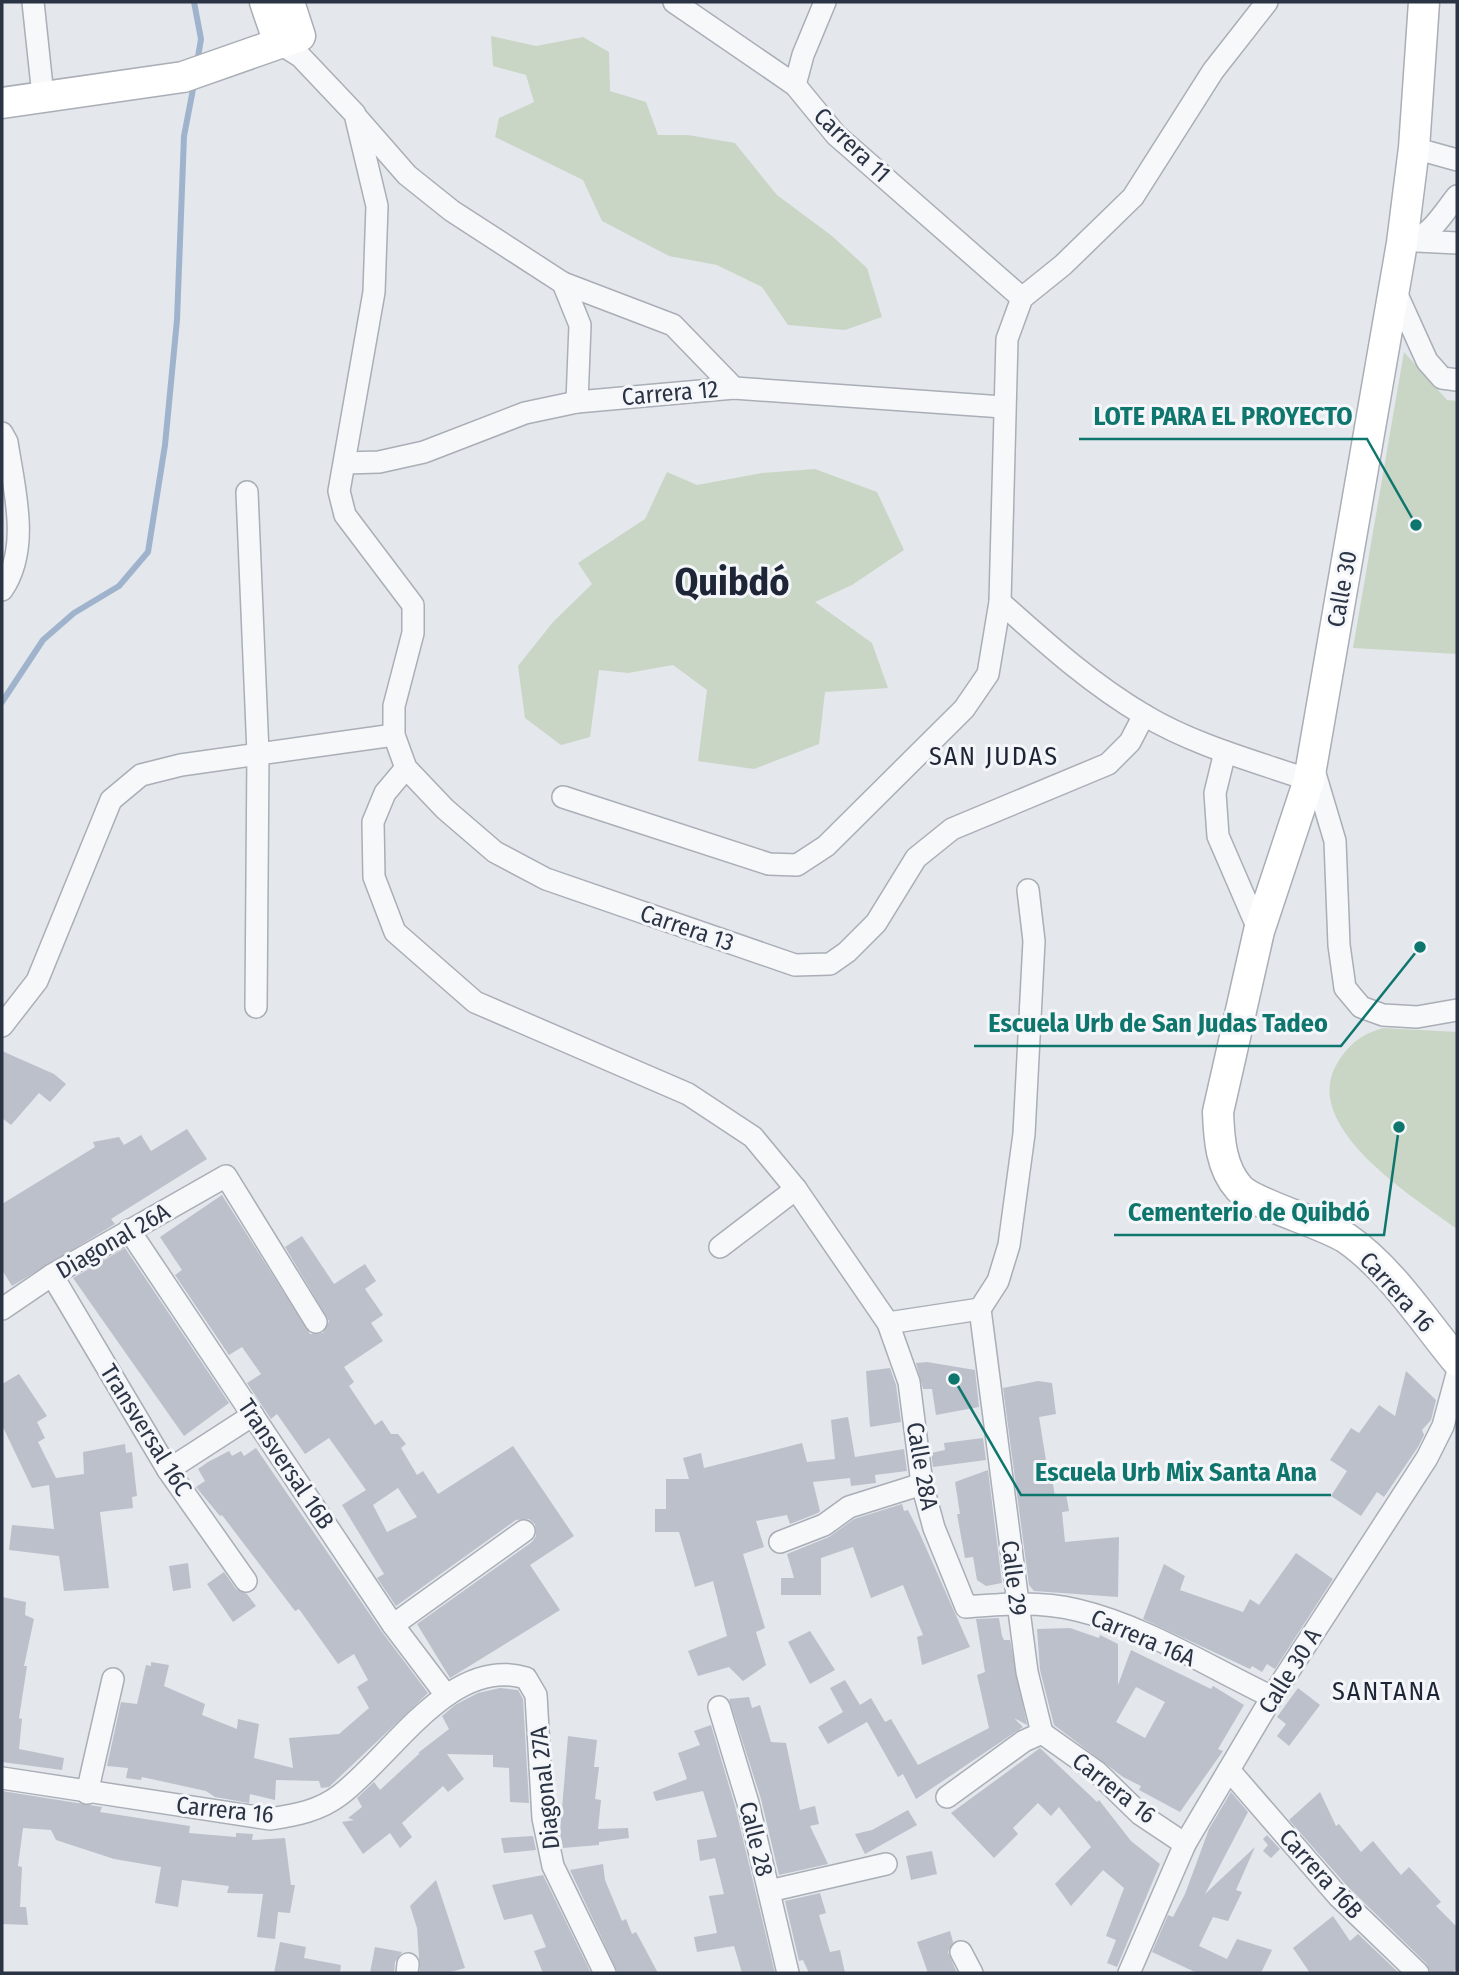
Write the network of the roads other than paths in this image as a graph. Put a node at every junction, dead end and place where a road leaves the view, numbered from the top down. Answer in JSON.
{"nodes":[{"id":1,"x":33,"y":2,"type":"edge"},
{"id":2,"x":265,"y":2,"type":"edge"},
{"id":3,"x":289,"y":2,"type":"edge"},
{"id":4,"x":674,"y":2,"type":"edge"},
{"id":5,"x":825,"y":2,"type":"edge"},
{"id":6,"x":1267,"y":2,"type":"edge"},
{"id":7,"x":1424,"y":2,"type":"edge"},
{"id":8,"x":293,"y":46,"type":"junction"},
{"id":9,"x":795,"y":85,"type":"junction"},
{"id":10,"x":43,"y":96,"type":"junction"},
{"id":11,"x":2,"y":103,"type":"edge"},
{"id":12,"x":355,"y":114,"type":"junction"},
{"id":13,"x":1414,"y":148,"type":"junction"},
{"id":14,"x":1457,"y":160,"type":"edge"},
{"id":15,"x":1457,"y":196,"type":"edge"},
{"id":16,"x":1410,"y":242,"type":"junction"},
{"id":17,"x":1457,"y":243,"type":"edge"},
{"id":18,"x":563,"y":282,"type":"junction"},
{"id":19,"x":1394,"y":288,"type":"junction"},
{"id":20,"x":1022,"y":298,"type":"junction"},
{"id":21,"x":1457,"y":380,"type":"edge"},
{"id":22,"x":734,"y":388,"type":"junction"},
{"id":23,"x":577,"y":402,"type":"junction"},
{"id":24,"x":1003,"y":407,"type":"junction"},
{"id":25,"x":2,"y":433,"type":"edge"},
{"id":26,"x":345,"y":463,"type":"junction"},
{"id":27,"x":247,"y":492,"type":"dead end"},
{"id":28,"x":2,"y":590,"type":"edge"},
{"id":29,"x":1000,"y":602,"type":"junction"},
{"id":30,"x":1144,"y":715,"type":"junction"},
{"id":31,"x":394,"y":734,"type":"junction"},
{"id":32,"x":258,"y":752,"type":"junction"},
{"id":33,"x":1225,"y":752,"type":"junction"},
{"id":34,"x":406,"y":768,"type":"junction"},
{"id":35,"x":1310,"y":772,"type":"junction"},
{"id":36,"x":563,"y":797,"type":"dead end"},
{"id":37,"x":1028,"y":890,"type":"dead end"},
{"id":38,"x":1259,"y":931,"type":"junction"},
{"id":39,"x":256,"y":1007,"type":"dead end"},
{"id":40,"x":1457,"y":1010,"type":"edge"},
{"id":41,"x":2,"y":1026,"type":"edge"},
{"id":42,"x":1226,"y":1167,"type":"joint"},
{"id":43,"x":796,"y":1189,"type":"junction"},
{"id":44,"x":129,"y":1230,"type":"junction"},
{"id":45,"x":720,"y":1247,"type":"dead end"},
{"id":46,"x":52,"y":1275,"type":"junction"},
{"id":47,"x":2,"y":1309,"type":"edge"},
{"id":48,"x":979,"y":1310,"type":"junction"},
{"id":49,"x":316,"y":1322,"type":"dead end"},
{"id":50,"x":888,"y":1323,"type":"junction"},
{"id":51,"x":1457,"y":1361,"type":"edge"},
{"id":52,"x":1457,"y":1374,"type":"edge"},
{"id":53,"x":253,"y":1415,"type":"junction"},
{"id":54,"x":168,"y":1470,"type":"junction"},
{"id":55,"x":922,"y":1484,"type":"junction"},
{"id":56,"x":524,"y":1531,"type":"dead end"},
{"id":57,"x":780,"y":1542,"type":"dead end"},
{"id":58,"x":246,"y":1581,"type":"dead end"},
{"id":59,"x":1017,"y":1603,"type":"junction"},
{"id":60,"x":966,"y":1606,"type":"joint"},
{"id":61,"x":393,"y":1625,"type":"junction"},
{"id":62,"x":526,"y":1678,"type":"joint"},
{"id":63,"x":113,"y":1679,"type":"dead end"},
{"id":64,"x":446,"y":1695,"type":"junction"},
{"id":65,"x":1272,"y":1697,"type":"junction"},
{"id":66,"x":719,"y":1707,"type":"dead end"},
{"id":67,"x":1042,"y":1733,"type":"junction"},
{"id":68,"x":1229,"y":1770,"type":"junction"},
{"id":69,"x":2,"y":1778,"type":"edge"},
{"id":70,"x":87,"y":1793,"type":"junction"},
{"id":71,"x":947,"y":1797,"type":"dead end"},
{"id":72,"x":1185,"y":1844,"type":"junction"},
{"id":73,"x":886,"y":1864,"type":"dead end"},
{"id":74,"x":769,"y":1891,"type":"junction"},
{"id":75,"x":961,"y":1952,"type":"dead end"},
{"id":76,"x":605,"y":1973,"type":"edge"},
{"id":77,"x":788,"y":1973,"type":"edge"},
{"id":78,"x":972,"y":1973,"type":"edge"},
{"id":79,"x":1129,"y":1973,"type":"edge"},
{"id":80,"x":1418,"y":1973,"type":"edge"}],
"edges":[{"from":1,"to":10,"type":"street"},
{"from":2,"to":8,"type":"main road"},
{"from":3,"to":8,"type":"main road"},
{"from":4,"to":9,"type":"street","name":"Carrera 11"},
{"from":5,"to":9,"type":"street"},
{"from":6,"to":20,"type":"street"},
{"from":7,"to":13,"type":"main road","name":"Calle 30"},
{"from":8,"to":10,"type":"main road"},
{"from":8,"to":12,"type":"street"},
{"from":9,"to":20,"type":"street","name":"Carrera 11"},
{"from":10,"to":11,"type":"main road"},
{"from":12,"to":18,"type":"street"},
{"from":12,"to":26,"type":"street"},
{"from":13,"to":14,"type":"street"},
{"from":13,"to":16,"type":"main road","name":"Calle 30"},
{"from":15,"to":16,"type":"street"},
{"from":16,"to":17,"type":"street"},
{"from":16,"to":19,"type":"main road","name":"Calle 30"},
{"from":18,"to":22,"type":"street"},
{"from":18,"to":23,"type":"street"},
{"from":19,"to":21,"type":"street"},
{"from":19,"to":35,"type":"main road","name":"Calle 30"},
{"from":20,"to":24,"type":"street"},
{"from":22,"to":23,"type":"street","name":"Carrera 12"},
{"from":22,"to":24,"type":"street","name":"Carrera 12"},
{"from":23,"to":26,"type":"street","name":"Carrera 12"},
{"from":24,"to":29,"type":"street"},
{"from":25,"to":28,"type":"street"},
{"from":26,"to":31,"type":"street"},
{"from":27,"to":32,"type":"street"},
{"from":29,"to":30,"type":"street"},
{"from":29,"to":36,"type":"street"},
{"from":30,"to":33,"type":"street"},
{"from":30,"to":34,"type":"street","name":"Carrera 13"},
{"from":31,"to":32,"type":"street"},
{"from":31,"to":34,"type":"street"},
{"from":32,"to":39,"type":"street"},
{"from":32,"to":41,"type":"street"},
{"from":33,"to":35,"type":"street"},
{"from":33,"to":38,"type":"street"},
{"from":34,"to":43,"type":"street","name":"Calle 28A"},
{"from":35,"to":38,"type":"main road","name":"Calle 30"},
{"from":35,"to":40,"type":"street"},
{"from":37,"to":48,"type":"street"},
{"from":38,"to":42,"type":"main road","name":"Calle 30"},
{"from":42,"to":51,"type":"main road","name":"Carrera 16"},
{"from":43,"to":45,"type":"street"},
{"from":43,"to":50,"type":"street","name":"Calle 28A"},
{"from":44,"to":46,"type":"street","name":"Diagonal 26A"},
{"from":44,"to":49,"type":"street","name":"Diagonal 26A"},
{"from":44,"to":53,"type":"street","name":"Transversal 16B"},
{"from":46,"to":47,"type":"street","name":"Diagonal 26A"},
{"from":46,"to":54,"type":"street","name":"Transversal 16C"},
{"from":48,"to":50,"type":"street"},
{"from":48,"to":59,"type":"street","name":"Calle 29"},
{"from":50,"to":55,"type":"street","name":"Calle 28A"},
{"from":52,"to":65,"type":"street","name":"Calle 30 A"},
{"from":53,"to":54,"type":"street"},
{"from":53,"to":61,"type":"street","name":"Transversal 16B"},
{"from":54,"to":58,"type":"street","name":"Transversal 16C"},
{"from":55,"to":57,"type":"street"},
{"from":55,"to":60,"type":"street","name":"Calle 28A"},
{"from":56,"to":61,"type":"street"},
{"from":59,"to":60,"type":"street","name":"Carrera 16A"},
{"from":59,"to":65,"type":"street","name":"Carrera 16A"},
{"from":59,"to":67,"type":"street","name":"Calle 29"},
{"from":61,"to":64,"type":"street","name":"Transversal 16B"},
{"from":62,"to":64,"type":"street","name":"Carrera 16"},
{"from":62,"to":76,"type":"street","name":"Diagonal 27A"},
{"from":63,"to":70,"type":"street"},
{"from":64,"to":70,"type":"street","name":"Carrera 16"},
{"from":65,"to":68,"type":"street","name":"Calle 30 A"},
{"from":66,"to":74,"type":"street","name":"Calle 28"},
{"from":67,"to":71,"type":"street"},
{"from":67,"to":72,"type":"street","name":"Carrera 16"},
{"from":68,"to":72,"type":"street","name":"Calle 30 A"},
{"from":68,"to":80,"type":"street","name":"Carrera 16B"},
{"from":69,"to":70,"type":"street","name":"Carrera 16"},
{"from":72,"to":79,"type":"street","name":"Calle 30 A"},
{"from":73,"to":74,"type":"street"},
{"from":74,"to":77,"type":"street","name":"Calle 28"},
{"from":75,"to":78,"type":"street"}]}
